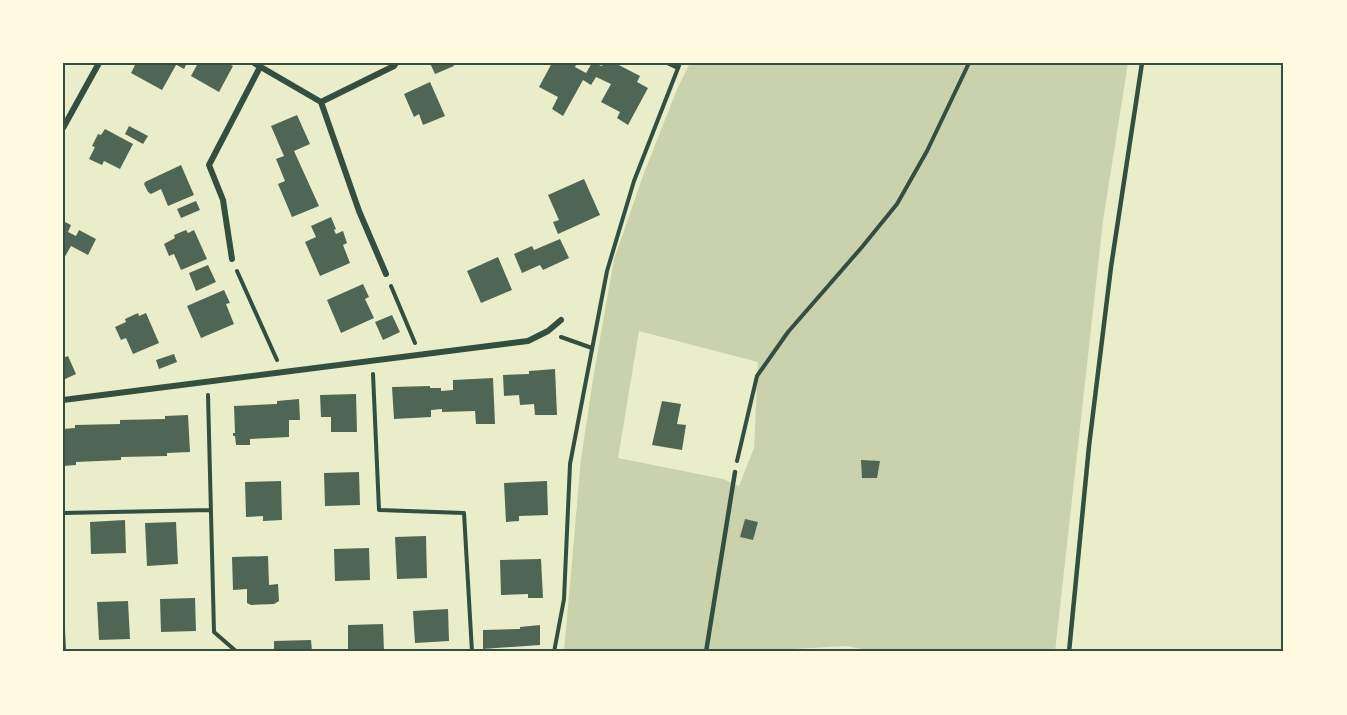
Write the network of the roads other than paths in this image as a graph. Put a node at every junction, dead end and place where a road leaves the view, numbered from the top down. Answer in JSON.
{"nodes":[{"id":1,"x":99,"y":63,"type":"edge"},
{"id":2,"x":396,"y":63,"type":"edge"},
{"id":3,"x":1142,"y":63,"type":"edge"},
{"id":4,"x":257,"y":65,"type":"edge"},
{"id":5,"x":321,"y":102,"type":"junction"},
{"id":6,"x":63,"y":128,"type":"edge"},
{"id":7,"x":232,"y":259,"type":"road end"},
{"id":8,"x":386,"y":274,"type":"road end"},
{"id":9,"x":561,"y":320,"type":"dead end"},
{"id":10,"x":63,"y":400,"type":"edge"},
{"id":11,"x":735,"y":472,"type":"road end"},
{"id":12,"x":706,"y":652,"type":"edge"},
{"id":13,"x":1069,"y":652,"type":"edge"}],
"edges":[{"from":1,"to":6,"type":"street"},
{"from":2,"to":5,"type":"street"},
{"from":3,"to":13,"type":"lane"},
{"from":4,"to":5,"type":"street"},
{"from":4,"to":7,"type":"street"},
{"from":5,"to":8,"type":"street"},
{"from":9,"to":10,"type":"street"},
{"from":11,"to":12,"type":"lane"}]}
